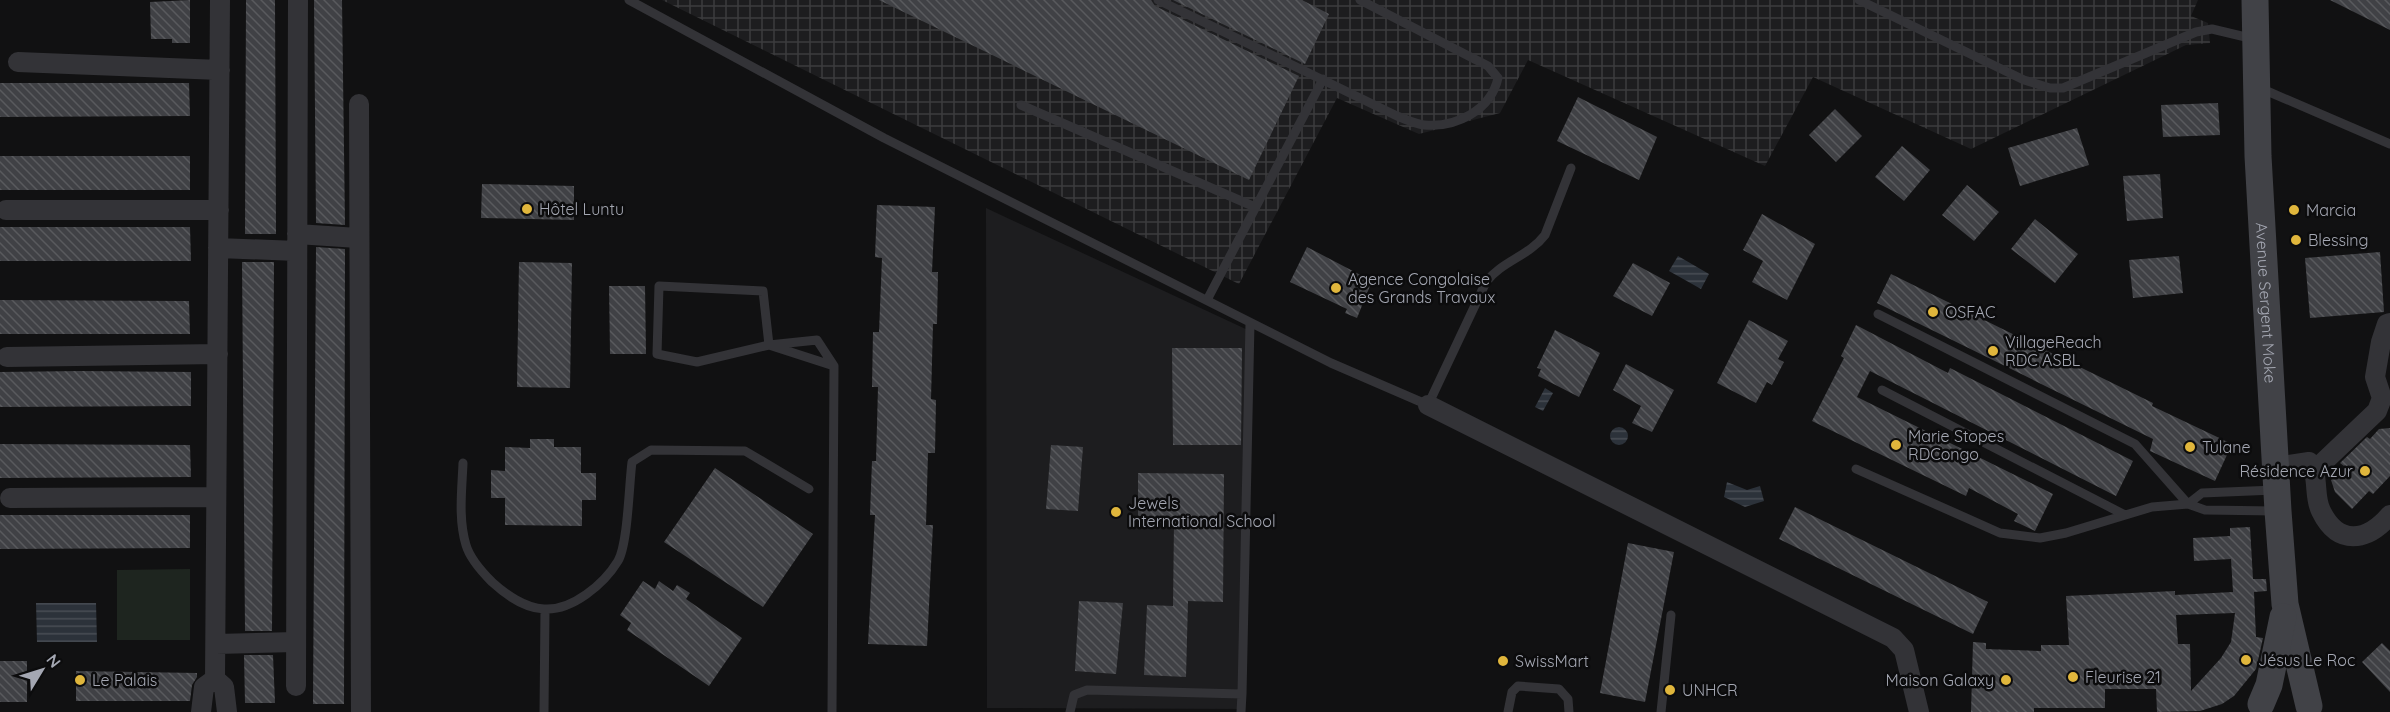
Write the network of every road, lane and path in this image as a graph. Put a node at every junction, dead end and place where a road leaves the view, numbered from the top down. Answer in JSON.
{"nodes":[{"id":1,"x":220,"y":0,"type":"edge"},
{"id":2,"x":298,"y":0,"type":"edge"},
{"id":3,"x":629,"y":0,"type":"edge"},
{"id":4,"x":1158,"y":0,"type":"edge"},
{"id":5,"x":1360,"y":0,"type":"edge"},
{"id":6,"x":1859,"y":0,"type":"edge"},
{"id":7,"x":2255,"y":0,"type":"edge"},
{"id":8,"x":2256,"y":39,"type":"junction"},
{"id":9,"x":18,"y":62,"type":"dead end"},
{"id":10,"x":220,"y":70,"type":"junction"},
{"id":11,"x":1323,"y":79,"type":"junction"},
{"id":12,"x":2258,"y":87,"type":"junction"},
{"id":13,"x":359,"y":105,"type":"dead end"},
{"id":14,"x":1021,"y":105,"type":"dead end"},
{"id":15,"x":2390,"y":144,"type":"edge"},
{"id":16,"x":1571,"y":168,"type":"dead end"},
{"id":17,"x":1255,"y":207,"type":"junction"},
{"id":18,"x":6,"y":210,"type":"dead end"},
{"id":19,"x":219,"y":210,"type":"junction"},
{"id":20,"x":358,"y":238,"type":"junction"},
{"id":21,"x":297,"y":242,"type":"junction"},
{"id":22,"x":218,"y":248,"type":"junction"},
{"id":23,"x":1207,"y":300,"type":"junction"},
{"id":24,"x":1878,"y":314,"type":"dead end"},
{"id":25,"x":1250,"y":323,"type":"junction"},
{"id":26,"x":2390,"y":323,"type":"edge"},
{"id":27,"x":769,"y":345,"type":"junction"},
{"id":28,"x":218,"y":354,"type":"junction"},
{"id":29,"x":7,"y":357,"type":"dead end"},
{"id":30,"x":834,"y":366,"type":"junction"},
{"id":31,"x":1882,"y":390,"type":"dead end"},
{"id":32,"x":1428,"y":405,"type":"junction"},
{"id":33,"x":462,"y":463,"type":"dead end"},
{"id":34,"x":1856,"y":470,"type":"dead end"},
{"id":35,"x":2315,"y":470,"type":"junction"},
{"id":36,"x":808,"y":489,"type":"dead end"},
{"id":37,"x":2277,"y":489,"type":"junction"},
{"id":38,"x":216,"y":497,"type":"junction"},
{"id":39,"x":10,"y":498,"type":"dead end"},
{"id":40,"x":2188,"y":504,"type":"junction"},
{"id":41,"x":2125,"y":515,"type":"junction"},
{"id":42,"x":2390,"y":516,"type":"edge"},
{"id":43,"x":2285,"y":604,"type":"junction"},
{"id":44,"x":545,"y":609,"type":"junction"},
{"id":45,"x":1671,"y":615,"type":"dead end"},
{"id":46,"x":296,"y":642,"type":"junction"},
{"id":47,"x":216,"y":644,"type":"junction"},
{"id":48,"x":215,"y":679,"type":"junction"},
{"id":49,"x":296,"y":686,"type":"dead end"},
{"id":50,"x":1242,"y":693,"type":"junction"},
{"id":51,"x":2258,"y":708,"type":"edge"},
{"id":52,"x":2311,"y":709,"type":"edge"},
{"id":53,"x":201,"y":712,"type":"edge"},
{"id":54,"x":227,"y":712,"type":"edge"},
{"id":55,"x":361,"y":712,"type":"edge"},
{"id":56,"x":544,"y":712,"type":"edge"},
{"id":57,"x":832,"y":712,"type":"edge"},
{"id":58,"x":1070,"y":712,"type":"edge"},
{"id":59,"x":1241,"y":712,"type":"edge"},
{"id":60,"x":1508,"y":712,"type":"edge"},
{"id":61,"x":1569,"y":712,"type":"edge"},
{"id":62,"x":1661,"y":712,"type":"edge"},
{"id":63,"x":1919,"y":712,"type":"edge"}],
"edges":[{"from":1,"to":10,"type":"street"},
{"from":2,"to":21,"type":"street"},
{"from":3,"to":23,"type":"lane"},
{"from":4,"to":11,"type":"lane"},
{"from":5,"to":11,"type":"lane"},
{"from":6,"to":8,"type":"lane"},
{"from":7,"to":8,"type":"main road","name":"Avenue Sergent Moke"},
{"from":8,"to":12,"type":"main road","name":"Avenue Sergent Moke"},
{"from":9,"to":10,"type":"street"},
{"from":10,"to":19,"type":"street"},
{"from":11,"to":17,"type":"lane"},
{"from":12,"to":15,"type":"lane"},
{"from":12,"to":37,"type":"main road","name":"Avenue Sergent Moke"},
{"from":13,"to":20,"type":"street"},
{"from":14,"to":17,"type":"lane"},
{"from":16,"to":32,"type":"lane"},
{"from":17,"to":23,"type":"lane"},
{"from":18,"to":19,"type":"street"},
{"from":19,"to":22,"type":"street"},
{"from":20,"to":21,"type":"street"},
{"from":20,"to":55,"type":"street"},
{"from":21,"to":22,"type":"street"},
{"from":21,"to":46,"type":"street"},
{"from":22,"to":28,"type":"street"},
{"from":23,"to":25,"type":"lane"},
{"from":24,"to":40,"type":"lane"},
{"from":25,"to":32,"type":"lane"},
{"from":25,"to":50,"type":"lane"},
{"from":26,"to":35,"type":"street"},
{"from":27,"to":27,"type":"lane"},
{"from":27,"to":30,"type":"lane"},
{"from":27,"to":30,"type":"lane"},
{"from":28,"to":29,"type":"street"},
{"from":28,"to":38,"type":"street"},
{"from":30,"to":57,"type":"lane"},
{"from":31,"to":41,"type":"lane"},
{"from":32,"to":63,"type":"street"},
{"from":33,"to":44,"type":"lane"},
{"from":34,"to":41,"type":"lane"},
{"from":35,"to":37,"type":"street"},
{"from":35,"to":42,"type":"street"},
{"from":36,"to":44,"type":"lane"},
{"from":37,"to":40,"type":"lane"},
{"from":37,"to":40,"type":"lane"},
{"from":37,"to":43,"type":"main road","name":"Avenue Sergent Moke"},
{"from":38,"to":39,"type":"street"},
{"from":38,"to":47,"type":"street"},
{"from":40,"to":41,"type":"lane"},
{"from":43,"to":51,"type":"main road","name":"Avenue Sergent Moke"},
{"from":43,"to":52,"type":"main road","name":"Avenue Sergent Moke"},
{"from":44,"to":56,"type":"lane"},
{"from":45,"to":62,"type":"lane"},
{"from":46,"to":47,"type":"street"},
{"from":46,"to":49,"type":"street"},
{"from":47,"to":48,"type":"street"},
{"from":48,"to":53,"type":"street"},
{"from":48,"to":54,"type":"street"},
{"from":50,"to":58,"type":"lane"},
{"from":50,"to":59,"type":"lane"},
{"from":51,"to":52,"type":"main road"},
{"from":60,"to":61,"type":"lane"}]}
